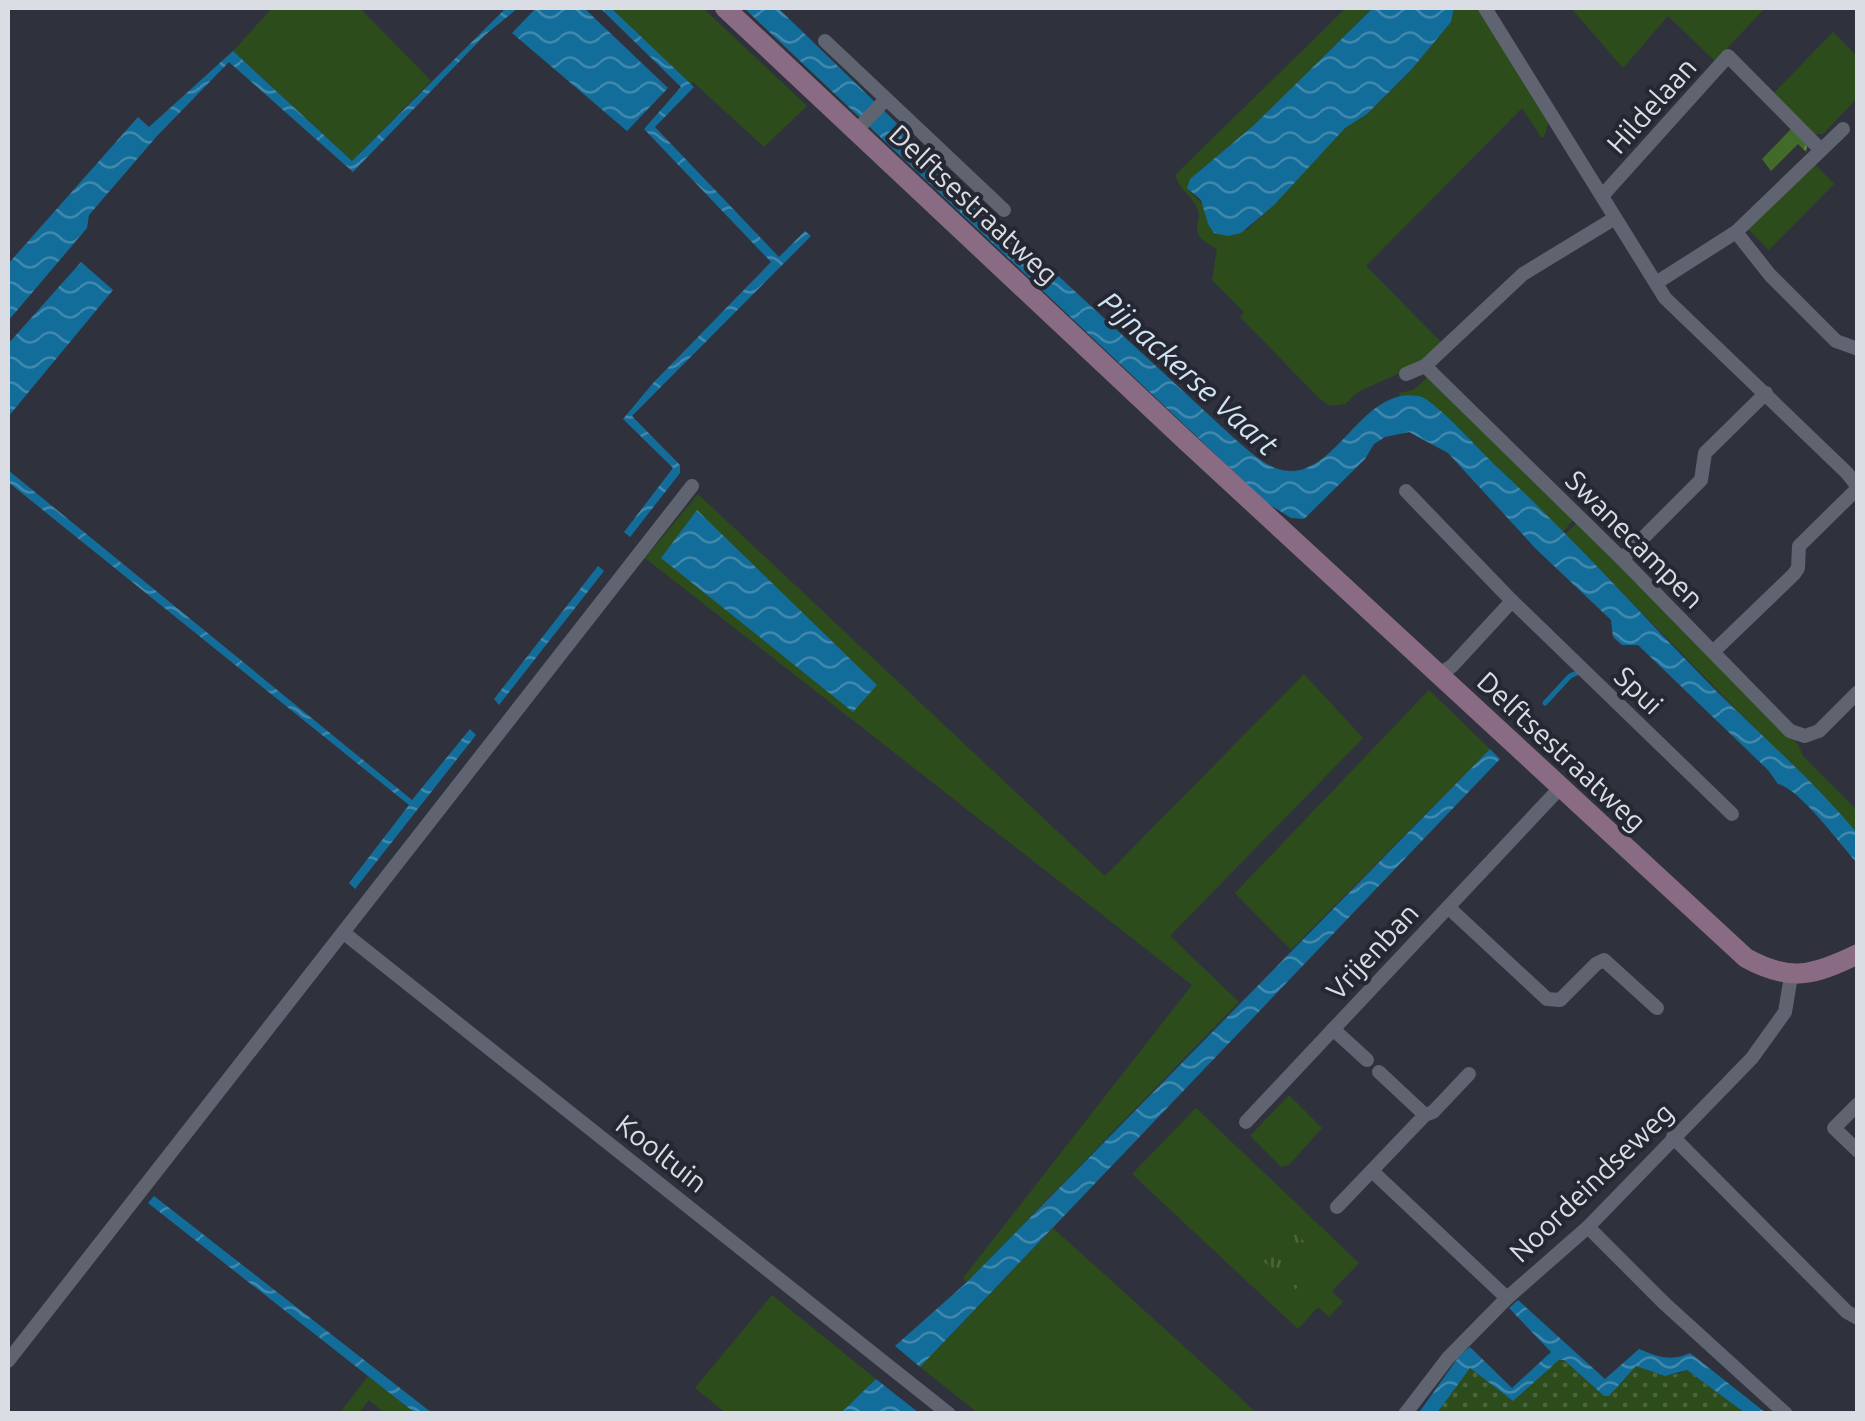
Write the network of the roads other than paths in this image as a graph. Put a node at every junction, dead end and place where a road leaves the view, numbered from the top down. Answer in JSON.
{"nodes":[{"id":1,"x":725,"y":8,"type":"edge"},
{"id":2,"x":1485,"y":8,"type":"edge"},
{"id":3,"x":824,"y":41,"type":"dead end"},
{"id":4,"x":884,"y":102,"type":"junction"},
{"id":5,"x":859,"y":128,"type":"junction"},
{"id":6,"x":1843,"y":128,"type":"dead end"},
{"id":7,"x":1821,"y":150,"type":"junction"},
{"id":8,"x":1602,"y":196,"type":"junction"},
{"id":9,"x":1004,"y":210,"type":"dead end"},
{"id":10,"x":1615,"y":218,"type":"junction"},
{"id":11,"x":1736,"y":232,"type":"junction"},
{"id":12,"x":1656,"y":283,"type":"junction"},
{"id":13,"x":1856,"y":346,"type":"edge"},
{"id":14,"x":1428,"y":369,"type":"junction"},
{"id":15,"x":1406,"y":374,"type":"dead end"},
{"id":16,"x":1766,"y":393,"type":"junction"},
{"id":17,"x":692,"y":486,"type":"dead end"},
{"id":18,"x":1858,"y":488,"type":"edge"},
{"id":19,"x":1406,"y":491,"type":"dead end"},
{"id":20,"x":1622,"y":559,"type":"junction"},
{"id":21,"x":1512,"y":601,"type":"junction"},
{"id":22,"x":1712,"y":652,"type":"junction"},
{"id":23,"x":1439,"y":674,"type":"junction"},
{"id":24,"x":1858,"y":692,"type":"edge"},
{"id":25,"x":1560,"y":788,"type":"junction"},
{"id":26,"x":1732,"y":814,"type":"dead end"},
{"id":27,"x":1448,"y":907,"type":"junction"},
{"id":28,"x":344,"y":932,"type":"junction"},
{"id":29,"x":1858,"y":954,"type":"edge"},
{"id":30,"x":1792,"y":976,"type":"junction"},
{"id":31,"x":1657,"y":1008,"type":"dead end"},
{"id":32,"x":1333,"y":1029,"type":"junction"},
{"id":33,"x":1366,"y":1060,"type":"dead end"},
{"id":34,"x":1379,"y":1072,"type":"dead end"},
{"id":35,"x":1470,"y":1074,"type":"dead end"},
{"id":36,"x":1858,"y":1104,"type":"edge"},
{"id":37,"x":1425,"y":1115,"type":"junction"},
{"id":38,"x":1246,"y":1122,"type":"dead end"},
{"id":39,"x":1673,"y":1137,"type":"junction"},
{"id":40,"x":1858,"y":1150,"type":"edge"},
{"id":41,"x":1372,"y":1171,"type":"junction"},
{"id":42,"x":1338,"y":1208,"type":"dead end"},
{"id":43,"x":1588,"y":1227,"type":"junction"},
{"id":44,"x":1507,"y":1298,"type":"junction"},
{"id":45,"x":1856,"y":1320,"type":"edge"},
{"id":46,"x":8,"y":1361,"type":"edge"},
{"id":47,"x":949,"y":1414,"type":"edge"},
{"id":48,"x":1405,"y":1414,"type":"edge"},
{"id":49,"x":1786,"y":1414,"type":"edge"}],
"edges":[{"from":1,"to":5,"type":"street","name":"Delftsestraatweg"},
{"from":2,"to":8,"type":"street"},
{"from":3,"to":4,"type":"street","name":"Delftsestraatweg"},
{"from":4,"to":5,"type":"street","name":"Delftsestraatweg"},
{"from":4,"to":9,"type":"street","name":"Delftsestraatweg"},
{"from":5,"to":23,"type":"street","name":"Delftsestraatweg"},
{"from":6,"to":7,"type":"street"},
{"from":7,"to":8,"type":"street","name":"Hildelaan"},
{"from":7,"to":11,"type":"street"},
{"from":8,"to":10,"type":"street"},
{"from":10,"to":12,"type":"street"},
{"from":10,"to":14,"type":"street"},
{"from":11,"to":12,"type":"street"},
{"from":11,"to":13,"type":"street"},
{"from":12,"to":16,"type":"street"},
{"from":14,"to":15,"type":"street"},
{"from":14,"to":20,"type":"street","name":"Swanecampen"},
{"from":16,"to":18,"type":"street"},
{"from":16,"to":20,"type":"street"},
{"from":17,"to":28,"type":"street"},
{"from":18,"to":22,"type":"street"},
{"from":19,"to":21,"type":"street","name":"Spui"},
{"from":20,"to":22,"type":"street","name":"Swanecampen"},
{"from":21,"to":23,"type":"street"},
{"from":21,"to":26,"type":"street","name":"Spui"},
{"from":22,"to":24,"type":"street","name":"Swanecampen"},
{"from":23,"to":25,"type":"street","name":"Delftsestraatweg"},
{"from":25,"to":27,"type":"street","name":"Vrijenban"},
{"from":25,"to":30,"type":"street","name":"Delftsestraatweg"},
{"from":27,"to":31,"type":"street","name":"Vrijenban"},
{"from":27,"to":32,"type":"street","name":"Vrijenban"},
{"from":28,"to":46,"type":"street"},
{"from":28,"to":47,"type":"street","name":"Kooltuin"},
{"from":29,"to":30,"type":"street"},
{"from":30,"to":39,"type":"street","name":"Noordeindseweg"},
{"from":32,"to":33,"type":"street","name":"Vrijenban"},
{"from":32,"to":38,"type":"street","name":"Vrijenban"},
{"from":34,"to":37,"type":"street"},
{"from":35,"to":37,"type":"street"},
{"from":36,"to":40,"type":"street"},
{"from":37,"to":41,"type":"street"},
{"from":39,"to":43,"type":"street","name":"Noordeindseweg"},
{"from":39,"to":45,"type":"street"},
{"from":41,"to":42,"type":"street"},
{"from":41,"to":44,"type":"street"},
{"from":43,"to":44,"type":"street","name":"Noordeindseweg"},
{"from":43,"to":49,"type":"street"},
{"from":44,"to":48,"type":"street","name":"Noordeindseweg"}]}
